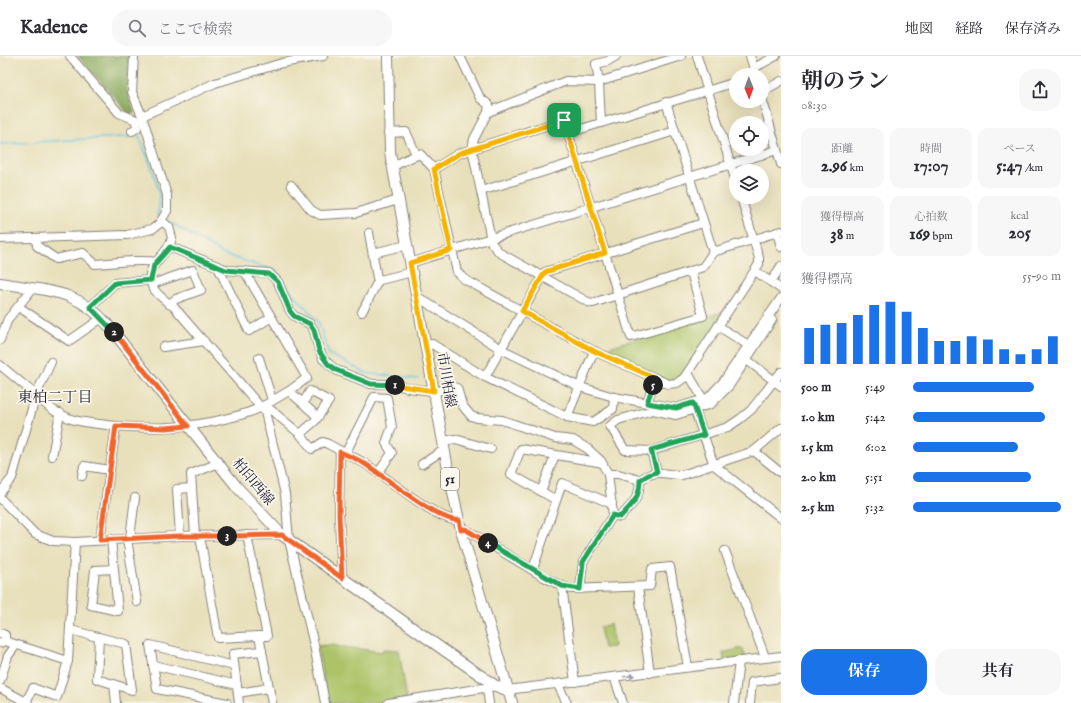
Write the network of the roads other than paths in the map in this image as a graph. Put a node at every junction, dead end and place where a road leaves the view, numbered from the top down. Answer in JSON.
{"nodes":[{"id":1,"x":70,"y":56,"type":"edge"},
{"id":2,"x":134,"y":56,"type":"edge"},
{"id":3,"x":323,"y":56,"type":"edge"},
{"id":4,"x":388,"y":56,"type":"edge"},
{"id":5,"x":460,"y":56,"type":"edge"},
{"id":6,"x":616,"y":56,"type":"edge"},
{"id":7,"x":682,"y":56,"type":"edge"},
{"id":8,"x":697,"y":56,"type":"edge"},
{"id":9,"x":750,"y":56,"type":"edge"},
{"id":10,"x":776,"y":56,"type":"edge"},
{"id":11,"x":281,"y":59,"type":"edge"},
{"id":12,"x":754,"y":68,"type":"edge"},
{"id":13,"x":760,"y":68,"type":"edge"},
{"id":14,"x":781,"y":81,"type":"edge"},
{"id":15,"x":599,"y":82,"type":"junction"},
{"id":16,"x":729,"y":84,"type":"edge"},
{"id":17,"x":769,"y":88,"type":"edge"},
{"id":18,"x":708,"y":90,"type":"junction"},
{"id":19,"x":666,"y":102,"type":"junction"},
{"id":20,"x":765,"y":108,"type":"edge"},
{"id":21,"x":488,"y":112,"type":"junction"},
{"id":22,"x":140,"y":118,"type":"junction"},
{"id":23,"x":601,"y":123,"type":"junction"},
{"id":24,"x":132,"y":131,"type":"dead end"},
{"id":25,"x":675,"y":131,"type":"junction"},
{"id":26,"x":388,"y":133,"type":"junction"},
{"id":27,"x":568,"y":133,"type":"junction"},
{"id":28,"x":472,"y":149,"type":"junction"},
{"id":29,"x":777,"y":150,"type":"junction"},
{"id":30,"x":416,"y":154,"type":"junction"},
{"id":31,"x":577,"y":162,"type":"junction"},
{"id":32,"x":731,"y":164,"type":"joint"},
{"id":33,"x":781,"y":164,"type":"edge"},
{"id":34,"x":729,"y":165,"type":"edge"},
{"id":35,"x":392,"y":167,"type":"junction"},
{"id":36,"x":434,"y":169,"type":"junction"},
{"id":37,"x":689,"y":177,"type":"junction"},
{"id":38,"x":291,"y":186,"type":"dead end"},
{"id":39,"x":481,"y":191,"type":"junction"},
{"id":40,"x":398,"y":200,"type":"junction"},
{"id":41,"x":743,"y":204,"type":"edge"},
{"id":42,"x":591,"y":207,"type":"junction"},
{"id":43,"x":162,"y":221,"type":"junction"},
{"id":44,"x":703,"y":223,"type":"junction"},
{"id":45,"x":779,"y":232,"type":"edge"},
{"id":46,"x":369,"y":233,"type":"dead end"},
{"id":47,"x":490,"y":238,"type":"junction"},
{"id":48,"x":0,"y":239,"type":"edge"},
{"id":49,"x":36,"y":239,"type":"junction"},
{"id":50,"x":754,"y":239,"type":"junction"},
{"id":51,"x":407,"y":246,"type":"junction"},
{"id":52,"x":170,"y":247,"type":"junction"},
{"id":53,"x":781,"y":247,"type":"edge"},
{"id":54,"x":451,"y":250,"type":"junction"},
{"id":55,"x":713,"y":252,"type":"junction"},
{"id":56,"x":373,"y":253,"type":"junction"},
{"id":57,"x":605,"y":253,"type":"junction"},
{"id":58,"x":157,"y":262,"type":"junction"},
{"id":59,"x":781,"y":266,"type":"edge"},
{"id":60,"x":218,"y":268,"type":"junction"},
{"id":61,"x":411,"y":268,"type":"junction"},
{"id":62,"x":755,"y":271,"type":"junction"},
{"id":63,"x":245,"y":272,"type":"junction"},
{"id":64,"x":691,"y":272,"type":"junction"},
{"id":65,"x":541,"y":276,"type":"junction"},
{"id":66,"x":379,"y":279,"type":"junction"},
{"id":67,"x":151,"y":282,"type":"junction"},
{"id":68,"x":771,"y":282,"type":"junction"},
{"id":69,"x":0,"y":283,"type":"edge"},
{"id":70,"x":32,"y":289,"type":"junction"},
{"id":71,"x":781,"y":289,"type":"edge"},
{"id":72,"x":618,"y":295,"type":"junction"},
{"id":73,"x":416,"y":296,"type":"junction"},
{"id":74,"x":781,"y":298,"type":"edge"},
{"id":75,"x":170,"y":304,"type":"junction"},
{"id":76,"x":19,"y":306,"type":"junction"},
{"id":77,"x":90,"y":307,"type":"junction"},
{"id":78,"x":522,"y":311,"type":"junction"},
{"id":79,"x":362,"y":312,"type":"dead end"},
{"id":80,"x":768,"y":316,"type":"junction"},
{"id":81,"x":102,"y":318,"type":"junction"},
{"id":82,"x":270,"y":318,"type":"junction"},
{"id":83,"x":718,"y":326,"type":"junction"},
{"id":84,"x":0,"y":340,"type":"edge"},
{"id":85,"x":204,"y":341,"type":"junction"},
{"id":86,"x":426,"y":345,"type":"junction"},
{"id":87,"x":748,"y":345,"type":"junction"},
{"id":88,"x":163,"y":347,"type":"dead end"},
{"id":89,"x":501,"y":349,"type":"junction"},
{"id":90,"x":594,"y":351,"type":"junction"},
{"id":91,"x":258,"y":358,"type":"dead end"},
{"id":92,"x":747,"y":360,"type":"junction"},
{"id":93,"x":51,"y":362,"type":"dead end"},
{"id":94,"x":0,"y":366,"type":"edge"},
{"id":95,"x":781,"y":372,"type":"edge"},
{"id":96,"x":688,"y":373,"type":"junction"},
{"id":97,"x":485,"y":376,"type":"junction"},
{"id":98,"x":655,"y":378,"type":"junction"},
{"id":99,"x":774,"y":381,"type":"junction"},
{"id":100,"x":781,"y":386,"type":"edge"},
{"id":101,"x":580,"y":387,"type":"junction"},
{"id":102,"x":289,"y":391,"type":"junction"},
{"id":103,"x":434,"y":392,"type":"junction"},
{"id":104,"x":36,"y":395,"type":"junction"},
{"id":105,"x":614,"y":398,"type":"junction"},
{"id":106,"x":703,"y":399,"type":"junction"},
{"id":107,"x":303,"y":403,"type":"junction"},
{"id":108,"x":647,"y":403,"type":"junction"},
{"id":109,"x":266,"y":404,"type":"junction"},
{"id":110,"x":694,"y":406,"type":"junction"},
{"id":111,"x":60,"y":414,"type":"junction"},
{"id":112,"x":318,"y":417,"type":"junction"},
{"id":113,"x":567,"y":417,"type":"junction"},
{"id":114,"x":116,"y":426,"type":"junction"},
{"id":115,"x":188,"y":426,"type":"junction"},
{"id":116,"x":781,"y":428,"type":"edge"},
{"id":117,"x":300,"y":434,"type":"junction"},
{"id":118,"x":704,"y":435,"type":"junction"},
{"id":119,"x":443,"y":441,"type":"junction"},
{"id":120,"x":491,"y":449,"type":"dead end"},
{"id":121,"x":651,"y":450,"type":"junction"},
{"id":122,"x":754,"y":451,"type":"junction"},
{"id":123,"x":445,"y":452,"type":"junction"},
{"id":124,"x":343,"y":453,"type":"junction"},
{"id":125,"x":555,"y":455,"type":"junction"},
{"id":126,"x":52,"y":456,"type":"dead end"},
{"id":127,"x":601,"y":461,"type":"junction"},
{"id":128,"x":219,"y":463,"type":"junction"},
{"id":129,"x":422,"y":464,"type":"dead end"},
{"id":130,"x":714,"y":466,"type":"junction"},
{"id":131,"x":110,"y":470,"type":"junction"},
{"id":132,"x":657,"y":472,"type":"junction"},
{"id":133,"x":378,"y":473,"type":"junction"},
{"id":134,"x":781,"y":473,"type":"edge"},
{"id":135,"x":608,"y":474,"type":"junction"},
{"id":136,"x":82,"y":476,"type":"dead end"},
{"id":137,"x":640,"y":480,"type":"junction"},
{"id":138,"x":192,"y":488,"type":"junction"},
{"id":139,"x":541,"y":492,"type":"junction"},
{"id":140,"x":0,"y":494,"type":"edge"},
{"id":141,"x":0,"y":498,"type":"edge"},
{"id":142,"x":135,"y":498,"type":"dead end"},
{"id":143,"x":556,"y":500,"type":"junction"},
{"id":144,"x":612,"y":504,"type":"junction"},
{"id":145,"x":613,"y":515,"type":"junction"},
{"id":146,"x":781,"y":518,"type":"edge"},
{"id":147,"x":460,"y":525,"type":"junction"},
{"id":148,"x":247,"y":535,"type":"junction"},
{"id":149,"x":180,"y":536,"type":"junction"},
{"id":150,"x":198,"y":536,"type":"junction"},
{"id":151,"x":128,"y":538,"type":"junction"},
{"id":152,"x":285,"y":538,"type":"junction"},
{"id":153,"x":111,"y":539,"type":"junction"},
{"id":154,"x":100,"y":540,"type":"junction"},
{"id":155,"x":75,"y":542,"type":"junction"},
{"id":156,"x":725,"y":551,"type":"dead end"},
{"id":157,"x":114,"y":569,"type":"junction"},
{"id":158,"x":533,"y":570,"type":"junction"},
{"id":159,"x":342,"y":578,"type":"junction"},
{"id":160,"x":562,"y":586,"type":"junction"},
{"id":161,"x":638,"y":587,"type":"junction"},
{"id":162,"x":580,"y":589,"type":"junction"},
{"id":163,"x":136,"y":602,"type":"dead end"},
{"id":164,"x":70,"y":630,"type":"junction"},
{"id":165,"x":0,"y":633,"type":"edge"},
{"id":166,"x":259,"y":636,"type":"junction"},
{"id":167,"x":99,"y":637,"type":"junction"},
{"id":168,"x":3,"y":642,"type":"edge"},
{"id":169,"x":16,"y":644,"type":"junction"},
{"id":170,"x":262,"y":651,"type":"junction"},
{"id":171,"x":781,"y":656,"type":"edge"},
{"id":172,"x":765,"y":657,"type":"junction"},
{"id":173,"x":68,"y":660,"type":"junction"},
{"id":174,"x":739,"y":661,"type":"junction"},
{"id":175,"x":153,"y":665,"type":"junction"},
{"id":176,"x":234,"y":666,"type":"junction"},
{"id":177,"x":688,"y":668,"type":"junction"},
{"id":178,"x":650,"y":673,"type":"junction"},
{"id":179,"x":614,"y":678,"type":"junction"},
{"id":180,"x":781,"y":678,"type":"edge"},
{"id":181,"x":0,"y":681,"type":"edge"},
{"id":182,"x":575,"y":682,"type":"junction"},
{"id":183,"x":114,"y":684,"type":"junction"},
{"id":184,"x":558,"y":684,"type":"junction"},
{"id":185,"x":0,"y":688,"type":"edge"},
{"id":186,"x":269,"y":688,"type":"junction"},
{"id":187,"x":491,"y":688,"type":"junction"},
{"id":188,"x":237,"y":689,"type":"junction"},
{"id":189,"x":507,"y":690,"type":"junction"},
{"id":190,"x":27,"y":702,"type":"edge"},
{"id":191,"x":116,"y":703,"type":"edge"},
{"id":192,"x":227,"y":703,"type":"edge"},
{"id":193,"x":239,"y":703,"type":"edge"},
{"id":194,"x":272,"y":703,"type":"edge"},
{"id":195,"x":325,"y":703,"type":"edge"},
{"id":196,"x":388,"y":703,"type":"edge"},
{"id":197,"x":489,"y":703,"type":"edge"},
{"id":198,"x":512,"y":703,"type":"edge"},
{"id":199,"x":567,"y":703,"type":"edge"},
{"id":200,"x":624,"y":703,"type":"edge"},
{"id":201,"x":734,"y":703,"type":"edge"},
{"id":202,"x":750,"y":703,"type":"edge"}],
"edges":[{"from":1,"to":22,"type":"street"},
{"from":2,"to":22,"type":"street"},
{"from":3,"to":11,"type":"street"},
{"from":4,"to":26,"type":"main road","name":"市川柏線","number":"51"},
{"from":5,"to":21,"type":"street"},
{"from":6,"to":15,"type":"street"},
{"from":7,"to":15,"type":"street"},
{"from":8,"to":18,"type":"street"},
{"from":9,"to":12,"type":"street"},
{"from":10,"to":13,"type":"street"},
{"from":11,"to":22,"type":"street"},
{"from":14,"to":17,"type":"street"},
{"from":15,"to":21,"type":"street"},
{"from":15,"to":23,"type":"street"},
{"from":16,"to":18,"type":"street"},
{"from":18,"to":19,"type":"street"},
{"from":18,"to":32,"type":"street"},
{"from":19,"to":23,"type":"street"},
{"from":19,"to":25,"type":"street"},
{"from":20,"to":29,"type":"street"},
{"from":21,"to":28,"type":"street"},
{"from":22,"to":24,"type":"street"},
{"from":22,"to":43,"type":"street"},
{"from":23,"to":27,"type":"street"},
{"from":25,"to":31,"type":"street"},
{"from":25,"to":37,"type":"street"},
{"from":26,"to":30,"type":"street"},
{"from":26,"to":35,"type":"main road","name":"市川柏線","number":"51"},
{"from":27,"to":28,"type":"street"},
{"from":27,"to":31,"type":"street"},
{"from":28,"to":36,"type":"street"},
{"from":28,"to":39,"type":"street"},
{"from":29,"to":32,"type":"street"},
{"from":29,"to":33,"type":"street"},
{"from":30,"to":35,"type":"street"},
{"from":30,"to":36,"type":"street"},
{"from":31,"to":39,"type":"street"},
{"from":31,"to":42,"type":"street"},
{"from":34,"to":37,"type":"street"},
{"from":35,"to":40,"type":"main road","name":"市川柏線","number":"51"},
{"from":36,"to":54,"type":"street"},
{"from":37,"to":42,"type":"street"},
{"from":37,"to":44,"type":"street"},
{"from":38,"to":40,"type":"street"},
{"from":39,"to":47,"type":"street"},
{"from":40,"to":51,"type":"main road","name":"市川柏線","number":"51"},
{"from":41,"to":50,"type":"street"},
{"from":42,"to":47,"type":"street"},
{"from":42,"to":57,"type":"street"},
{"from":43,"to":49,"type":"street"},
{"from":43,"to":52,"type":"street"},
{"from":44,"to":55,"type":"street"},
{"from":44,"to":57,"type":"street"},
{"from":45,"to":50,"type":"street"},
{"from":45,"to":53,"type":"street"},
{"from":46,"to":56,"type":"street"},
{"from":47,"to":54,"type":"street"},
{"from":47,"to":65,"type":"street"},
{"from":48,"to":49,"type":"street"},
{"from":49,"to":58,"type":"street"},
{"from":50,"to":55,"type":"street"},
{"from":50,"to":62,"type":"street"},
{"from":51,"to":56,"type":"street"},
{"from":51,"to":61,"type":"main road","name":"市川柏線","number":"51"},
{"from":52,"to":58,"type":"street"},
{"from":52,"to":60,"type":"street"},
{"from":54,"to":61,"type":"street"},
{"from":54,"to":78,"type":"street"},
{"from":55,"to":64,"type":"street"},
{"from":56,"to":66,"type":"street"},
{"from":57,"to":65,"type":"street"},
{"from":57,"to":72,"type":"street"},
{"from":58,"to":67,"type":"street"},
{"from":59,"to":68,"type":"street"},
{"from":60,"to":63,"type":"street"},
{"from":60,"to":82,"type":"street"},
{"from":61,"to":66,"type":"street"},
{"from":61,"to":73,"type":"main road","name":"市川柏線","number":"51"},
{"from":62,"to":68,"type":"street"},
{"from":62,"to":83,"type":"street"},
{"from":63,"to":82,"type":"street"},
{"from":63,"to":103,"type":"street"},
{"from":64,"to":72,"type":"street"},
{"from":64,"to":72,"type":"street"},
{"from":65,"to":72,"type":"street"},
{"from":65,"to":78,"type":"street"},
{"from":66,"to":79,"type":"street"},
{"from":67,"to":75,"type":"street"},
{"from":67,"to":75,"type":"street"},
{"from":67,"to":77,"type":"street"},
{"from":68,"to":71,"type":"street"},
{"from":69,"to":70,"type":"main road","name":"柏印西線"},
{"from":70,"to":76,"type":"street"},
{"from":70,"to":77,"type":"main road","name":"柏印西線"},
{"from":73,"to":86,"type":"main road","name":"市川柏線","number":"51"},
{"from":73,"to":89,"type":"street"},
{"from":74,"to":80,"type":"street"},
{"from":75,"to":85,"type":"street"},
{"from":76,"to":81,"type":"street"},
{"from":76,"to":84,"type":"street"},
{"from":77,"to":81,"type":"main road","name":"柏印西線"},
{"from":78,"to":89,"type":"street"},
{"from":78,"to":90,"type":"street"},
{"from":80,"to":87,"type":"street"},
{"from":80,"to":92,"type":"street"},
{"from":81,"to":115,"type":"main road","name":"柏印西線"},
{"from":82,"to":102,"type":"street"},
{"from":83,"to":87,"type":"street"},
{"from":83,"to":96,"type":"street"},
{"from":85,"to":88,"type":"street"},
{"from":85,"to":109,"type":"street"},
{"from":86,"to":97,"type":"street"},
{"from":86,"to":103,"type":"main road","name":"市川柏線","number":"51"},
{"from":87,"to":106,"type":"street"},
{"from":89,"to":97,"type":"street"},
{"from":89,"to":101,"type":"street"},
{"from":90,"to":98,"type":"street"},
{"from":90,"to":101,"type":"street"},
{"from":91,"to":109,"type":"street"},
{"from":92,"to":99,"type":"street"},
{"from":92,"to":110,"type":"street"},
{"from":93,"to":104,"type":"street"},
{"from":94,"to":104,"type":"street"},
{"from":95,"to":99,"type":"street"},
{"from":96,"to":98,"type":"street"},
{"from":96,"to":106,"type":"street"},
{"from":97,"to":113,"type":"street"},
{"from":98,"to":108,"type":"street"},
{"from":99,"to":100,"type":"street"},
{"from":99,"to":118,"type":"street"},
{"from":101,"to":105,"type":"street"},
{"from":101,"to":113,"type":"street"},
{"from":102,"to":107,"type":"street"},
{"from":102,"to":109,"type":"street"},
{"from":103,"to":119,"type":"main road","name":"市川柏線","number":"51"},
{"from":103,"to":127,"type":"street"},
{"from":104,"to":111,"type":"street"},
{"from":104,"to":140,"type":"street"},
{"from":105,"to":108,"type":"street"},
{"from":105,"to":113,"type":"street"},
{"from":106,"to":110,"type":"street"},
{"from":107,"to":112,"type":"street"},
{"from":107,"to":112,"type":"street"},
{"from":108,"to":110,"type":"street"},
{"from":109,"to":115,"type":"street"},
{"from":109,"to":117,"type":"street"},
{"from":109,"to":152,"type":"street"},
{"from":110,"to":118,"type":"street"},
{"from":110,"to":121,"type":"street"},
{"from":111,"to":114,"type":"street"},
{"from":111,"to":126,"type":"street"},
{"from":112,"to":117,"type":"street"},
{"from":114,"to":115,"type":"street"},
{"from":114,"to":131,"type":"street"},
{"from":115,"to":128,"type":"main road","name":"柏印西線"},
{"from":116,"to":122,"type":"street"},
{"from":117,"to":124,"type":"street"},
{"from":118,"to":121,"type":"street"},
{"from":118,"to":130,"type":"street"},
{"from":119,"to":120,"type":"street"},
{"from":119,"to":123,"type":"main road","name":"市川柏線","number":"51"},
{"from":121,"to":132,"type":"street"},
{"from":122,"to":130,"type":"street"},
{"from":122,"to":134,"type":"street"},
{"from":123,"to":129,"type":"street"},
{"from":123,"to":147,"type":"main road","name":"市川柏線","number":"51"},
{"from":124,"to":133,"type":"street"},
{"from":124,"to":133,"type":"street"},
{"from":124,"to":159,"type":"street"},
{"from":125,"to":127,"type":"street"},
{"from":125,"to":139,"type":"street"},
{"from":125,"to":139,"type":"street"},
{"from":127,"to":135,"type":"street"},
{"from":128,"to":138,"type":"street"},
{"from":128,"to":152,"type":"main road","name":"柏印西線"},
{"from":130,"to":132,"type":"street"},
{"from":130,"to":146,"type":"street"},
{"from":131,"to":136,"type":"street"},
{"from":131,"to":154,"type":"street"},
{"from":132,"to":137,"type":"street"},
{"from":133,"to":147,"type":"street"},
{"from":135,"to":137,"type":"street"},
{"from":135,"to":144,"type":"street"},
{"from":137,"to":145,"type":"street"},
{"from":138,"to":149,"type":"street"},
{"from":138,"to":150,"type":"street"},
{"from":139,"to":143,"type":"street"},
{"from":141,"to":155,"type":"street"},
{"from":142,"to":151,"type":"street"},
{"from":143,"to":144,"type":"street"},
{"from":143,"to":158,"type":"street"},
{"from":144,"to":145,"type":"street"},
{"from":145,"to":162,"type":"street"},
{"from":147,"to":158,"type":"street"},
{"from":147,"to":189,"type":"main road","name":"市川柏線","number":"51"},
{"from":148,"to":150,"type":"street"},
{"from":148,"to":152,"type":"street"},
{"from":148,"to":166,"type":"street"},
{"from":149,"to":150,"type":"street"},
{"from":149,"to":151,"type":"street"},
{"from":150,"to":166,"type":"street"},
{"from":151,"to":153,"type":"street"},
{"from":151,"to":163,"type":"street"},
{"from":152,"to":159,"type":"main road","name":"柏印西線"},
{"from":152,"to":195,"type":"street"},
{"from":153,"to":154,"type":"street"},
{"from":153,"to":157,"type":"street"},
{"from":154,"to":155,"type":"street"},
{"from":155,"to":164,"type":"street"},
{"from":156,"to":172,"type":"street"},
{"from":157,"to":157,"type":"street"},
{"from":158,"to":160,"type":"street"},
{"from":159,"to":187,"type":"main road","name":"柏印西線"},
{"from":160,"to":162,"type":"street"},
{"from":160,"to":182,"type":"street"},
{"from":161,"to":162,"type":"street"},
{"from":161,"to":177,"type":"street"},
{"from":161,"to":178,"type":"street"},
{"from":164,"to":167,"type":"street"},
{"from":164,"to":173,"type":"street"},
{"from":165,"to":168,"type":"street"},
{"from":166,"to":170,"type":"street"},
{"from":167,"to":183,"type":"street"},
{"from":167,"to":183,"type":"street"},
{"from":168,"to":169,"type":"street"},
{"from":169,"to":173,"type":"street"},
{"from":169,"to":181,"type":"street"},
{"from":170,"to":176,"type":"street"},
{"from":170,"to":186,"type":"street"},
{"from":171,"to":172,"type":"street"},
{"from":172,"to":174,"type":"street"},
{"from":173,"to":190,"type":"street"},
{"from":174,"to":177,"type":"street"},
{"from":174,"to":201,"type":"street"},
{"from":175,"to":176,"type":"street"},
{"from":175,"to":188,"type":"street"},
{"from":175,"to":192,"type":"street"},
{"from":176,"to":188,"type":"street"},
{"from":177,"to":178,"type":"street"},
{"from":179,"to":178,"type":"street","one_way":true},
{"from":179,"to":182,"type":"street"},
{"from":179,"to":200,"type":"street"},
{"from":180,"to":202,"type":"street"},
{"from":182,"to":184,"type":"street"},
{"from":183,"to":191,"type":"street"},
{"from":184,"to":189,"type":"street"},
{"from":184,"to":199,"type":"street"},
{"from":185,"to":190,"type":"street"},
{"from":186,"to":188,"type":"street"},
{"from":186,"to":194,"type":"street"},
{"from":187,"to":189,"type":"main road","name":"柏印西線"},
{"from":187,"to":196,"type":"street"},
{"from":187,"to":197,"type":"street"},
{"from":188,"to":193,"type":"street"},
{"from":189,"to":198,"type":"main road","name":"市川柏線","number":"51"}]}
